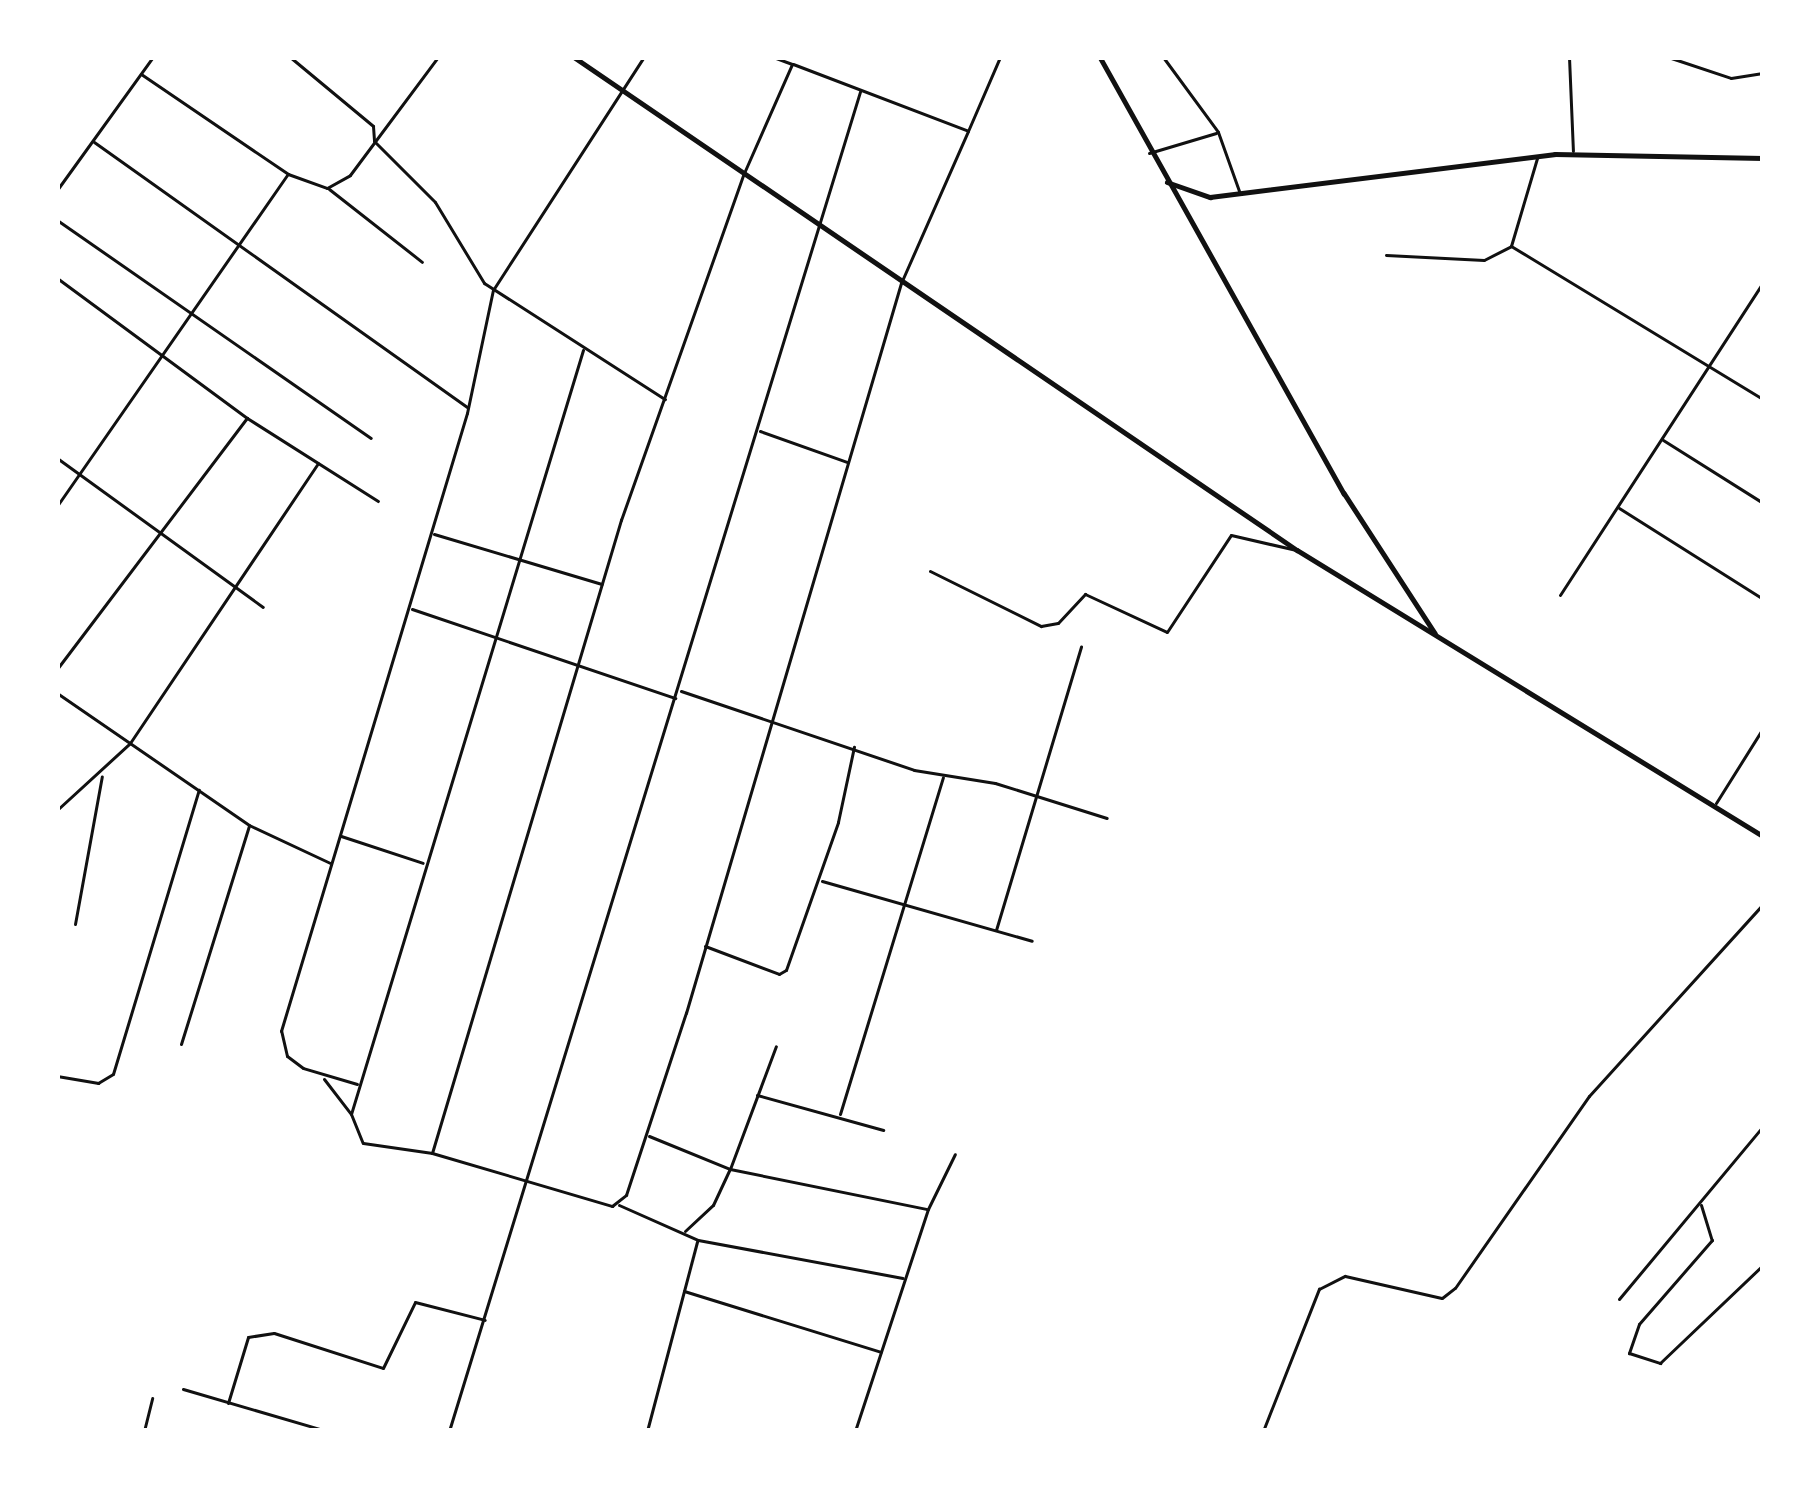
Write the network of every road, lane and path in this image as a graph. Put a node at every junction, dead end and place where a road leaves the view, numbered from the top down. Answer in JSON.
{"nodes":[{"id":1,"x":153,"y":57,"type":"edge"},
{"id":2,"x":290,"y":57,"type":"edge"},
{"id":3,"x":438,"y":57,"type":"edge"},
{"id":4,"x":574,"y":57,"type":"edge"},
{"id":5,"x":644,"y":57,"type":"edge"},
{"id":6,"x":773,"y":57,"type":"edge"},
{"id":7,"x":1000,"y":57,"type":"edge"},
{"id":8,"x":1112,"y":57,"type":"edge"},
{"id":9,"x":1163,"y":57,"type":"edge"},
{"id":10,"x":1569,"y":57,"type":"edge"},
{"id":11,"x":1668,"y":57,"type":"edge"},
{"id":12,"x":303,"y":60,"type":"edge"},
{"id":13,"x":1101,"y":60,"type":"edge"},
{"id":14,"x":792,"y":64,"type":"junction"},
{"id":15,"x":1763,"y":73,"type":"edge"},
{"id":16,"x":141,"y":74,"type":"junction"},
{"id":17,"x":860,"y":92,"type":"junction"},
{"id":18,"x":623,"y":94,"type":"junction"},
{"id":19,"x":968,"y":131,"type":"junction"},
{"id":20,"x":1218,"y":133,"type":"junction"},
{"id":21,"x":374,"y":141,"type":"junction"},
{"id":22,"x":94,"y":142,"type":"junction"},
{"id":23,"x":1149,"y":153,"type":"junction"},
{"id":24,"x":1573,"y":153,"type":"junction"},
{"id":25,"x":1538,"y":156,"type":"junction"},
{"id":26,"x":1763,"y":158,"type":"edge"},
{"id":27,"x":57,"y":172,"type":"edge"},
{"id":28,"x":744,"y":173,"type":"junction"},
{"id":29,"x":288,"y":174,"type":"junction"},
{"id":30,"x":66,"y":178,"type":"junction"},
{"id":31,"x":1163,"y":179,"type":"junction"},
{"id":32,"x":327,"y":188,"type":"junction"},
{"id":33,"x":57,"y":190,"type":"edge"},
{"id":34,"x":1239,"y":193,"type":"junction"},
{"id":35,"x":57,"y":220,"type":"edge"},
{"id":36,"x":819,"y":224,"type":"junction"},
{"id":37,"x":238,"y":240,"type":"junction"},
{"id":38,"x":1511,"y":246,"type":"junction"},
{"id":39,"x":1385,"y":255,"type":"dead end"},
{"id":40,"x":422,"y":262,"type":"dead end"},
{"id":41,"x":57,"y":278,"type":"edge"},
{"id":42,"x":1763,"y":282,"type":"edge"},
{"id":43,"x":901,"y":284,"type":"junction"},
{"id":44,"x":493,"y":290,"type":"junction"},
{"id":45,"x":188,"y":313,"type":"junction"},
{"id":46,"x":583,"y":350,"type":"junction"},
{"id":47,"x":161,"y":357,"type":"junction"},
{"id":48,"x":1708,"y":366,"type":"junction"},
{"id":49,"x":665,"y":399,"type":"junction"},
{"id":50,"x":1763,"y":399,"type":"edge"},
{"id":51,"x":469,"y":408,"type":"junction"},
{"id":52,"x":247,"y":418,"type":"junction"},
{"id":53,"x":758,"y":430,"type":"junction"},
{"id":54,"x":371,"y":438,"type":"dead end"},
{"id":55,"x":1661,"y":439,"type":"junction"},
{"id":56,"x":57,"y":458,"type":"edge"},
{"id":57,"x":847,"y":462,"type":"junction"},
{"id":58,"x":318,"y":463,"type":"junction"},
{"id":59,"x":79,"y":473,"type":"junction"},
{"id":60,"x":378,"y":501,"type":"dead end"},
{"id":61,"x":1763,"y":502,"type":"edge"},
{"id":62,"x":57,"y":506,"type":"edge"},
{"id":63,"x":1617,"y":507,"type":"junction"},
{"id":64,"x":159,"y":533,"type":"junction"},
{"id":65,"x":432,"y":533,"type":"junction"},
{"id":66,"x":1297,"y":550,"type":"junction"},
{"id":67,"x":517,"y":558,"type":"junction"},
{"id":68,"x":930,"y":571,"type":"dead end"},
{"id":69,"x":602,"y":584,"type":"junction"},
{"id":70,"x":238,"y":588,"type":"junction"},
{"id":71,"x":1560,"y":595,"type":"dead end"},
{"id":72,"x":1763,"y":598,"type":"edge"},
{"id":73,"x":263,"y":607,"type":"dead end"},
{"id":74,"x":410,"y":609,"type":"junction"},
{"id":75,"x":496,"y":632,"type":"junction"},
{"id":76,"x":1435,"y":633,"type":"junction"},
{"id":77,"x":1081,"y":646,"type":"dead end"},
{"id":78,"x":580,"y":660,"type":"junction"},
{"id":79,"x":57,"y":669,"type":"edge"},
{"id":80,"x":679,"y":691,"type":"junction"},
{"id":81,"x":58,"y":695,"type":"edge"},
{"id":82,"x":677,"y":698,"type":"junction"},
{"id":83,"x":770,"y":716,"type":"junction"},
{"id":84,"x":1763,"y":728,"type":"edge"},
{"id":85,"x":130,"y":743,"type":"junction"},
{"id":86,"x":854,"y":746,"type":"junction"},
{"id":87,"x":102,"y":775,"type":"junction"},
{"id":88,"x":943,"y":776,"type":"junction"},
{"id":89,"x":199,"y":790,"type":"junction"},
{"id":90,"x":1032,"y":795,"type":"junction"},
{"id":91,"x":1714,"y":806,"type":"junction"},
{"id":92,"x":57,"y":810,"type":"edge"},
{"id":93,"x":1107,"y":818,"type":"dead end"},
{"id":94,"x":249,"y":824,"type":"junction"},
{"id":95,"x":340,"y":836,"type":"junction"},
{"id":96,"x":1763,"y":836,"type":"edge"},
{"id":97,"x":331,"y":863,"type":"junction"},
{"id":98,"x":424,"y":863,"type":"junction"},
{"id":99,"x":820,"y":880,"type":"junction"},
{"id":100,"x":1763,"y":904,"type":"edge"},
{"id":101,"x":906,"y":907,"type":"junction"},
{"id":102,"x":75,"y":925,"type":"dead end"},
{"id":103,"x":995,"y":930,"type":"junction"},
{"id":104,"x":1032,"y":941,"type":"dead end"},
{"id":105,"x":704,"y":946,"type":"junction"},
{"id":106,"x":181,"y":1044,"type":"dead end"},
{"id":107,"x":776,"y":1046,"type":"dead end"},
{"id":108,"x":57,"y":1076,"type":"edge"},
{"id":109,"x":322,"y":1078,"type":"junction"},
{"id":110,"x":359,"y":1084,"type":"junction"},
{"id":111,"x":755,"y":1094,"type":"junction"},
{"id":112,"x":351,"y":1114,"type":"junction"},
{"id":113,"x":840,"y":1114,"type":"junction"},
{"id":114,"x":1763,"y":1126,"type":"edge"},
{"id":115,"x":883,"y":1130,"type":"dead end"},
{"id":116,"x":647,"y":1136,"type":"junction"},
{"id":117,"x":432,"y":1153,"type":"junction"},
{"id":118,"x":955,"y":1154,"type":"dead end"},
{"id":119,"x":730,"y":1169,"type":"junction"},
{"id":120,"x":530,"y":1180,"type":"junction"},
{"id":121,"x":618,"y":1205,"type":"junction"},
{"id":122,"x":1701,"y":1205,"type":"junction"},
{"id":123,"x":928,"y":1209,"type":"junction"},
{"id":124,"x":685,"y":1231,"type":"junction"},
{"id":125,"x":698,"y":1240,"type":"junction"},
{"id":126,"x":1763,"y":1265,"type":"edge"},
{"id":127,"x":903,"y":1278,"type":"junction"},
{"id":128,"x":684,"y":1291,"type":"junction"},
{"id":129,"x":1619,"y":1299,"type":"dead end"},
{"id":130,"x":487,"y":1321,"type":"junction"},
{"id":131,"x":881,"y":1352,"type":"junction"},
{"id":132,"x":183,"y":1388,"type":"dead end"},
{"id":133,"x":152,"y":1398,"type":"dead end"},
{"id":134,"x":228,"y":1402,"type":"junction"},
{"id":135,"x":144,"y":1431,"type":"edge"},
{"id":136,"x":327,"y":1431,"type":"edge"},
{"id":137,"x":448,"y":1431,"type":"edge"},
{"id":138,"x":646,"y":1431,"type":"edge"},
{"id":139,"x":854,"y":1431,"type":"edge"},
{"id":140,"x":1263,"y":1431,"type":"edge"}],
"edges":[{"from":1,"to":16,"type":"street"},
{"from":2,"to":12,"type":"street"},
{"from":3,"to":21,"type":"street"},
{"from":4,"to":18,"type":"street"},
{"from":5,"to":18,"type":"street"},
{"from":6,"to":14,"type":"street"},
{"from":7,"to":19,"type":"street"},
{"from":8,"to":13,"type":"street"},
{"from":9,"to":20,"type":"street"},
{"from":10,"to":24,"type":"street"},
{"from":11,"to":15,"type":"street"},
{"from":12,"to":21,"type":"street"},
{"from":13,"to":23,"type":"street"},
{"from":14,"to":17,"type":"street"},
{"from":14,"to":28,"type":"street"},
{"from":16,"to":22,"type":"street"},
{"from":16,"to":29,"type":"street"},
{"from":17,"to":19,"type":"street"},
{"from":17,"to":36,"type":"street"},
{"from":18,"to":28,"type":"street"},
{"from":18,"to":44,"type":"street"},
{"from":19,"to":43,"type":"street"},
{"from":20,"to":23,"type":"street"},
{"from":20,"to":34,"type":"street"},
{"from":21,"to":32,"type":"street"},
{"from":21,"to":44,"type":"street"},
{"from":22,"to":30,"type":"street"},
{"from":22,"to":37,"type":"street"},
{"from":23,"to":31,"type":"street"},
{"from":24,"to":25,"type":"street"},
{"from":24,"to":26,"type":"street"},
{"from":25,"to":34,"type":"street"},
{"from":25,"to":38,"type":"street"},
{"from":27,"to":30,"type":"street"},
{"from":28,"to":36,"type":"street"},
{"from":28,"to":49,"type":"street"},
{"from":29,"to":32,"type":"street"},
{"from":29,"to":37,"type":"street"},
{"from":30,"to":33,"type":"street"},
{"from":31,"to":34,"type":"street"},
{"from":31,"to":76,"type":"street"},
{"from":32,"to":40,"type":"street"},
{"from":35,"to":45,"type":"street"},
{"from":36,"to":43,"type":"street"},
{"from":36,"to":53,"type":"street"},
{"from":37,"to":45,"type":"street"},
{"from":37,"to":51,"type":"street"},
{"from":38,"to":39,"type":"street"},
{"from":38,"to":48,"type":"street"},
{"from":41,"to":47,"type":"street"},
{"from":42,"to":48,"type":"street"},
{"from":43,"to":57,"type":"street"},
{"from":43,"to":66,"type":"street"},
{"from":44,"to":46,"type":"street"},
{"from":44,"to":51,"type":"street"},
{"from":45,"to":47,"type":"street"},
{"from":45,"to":54,"type":"street"},
{"from":46,"to":49,"type":"street"},
{"from":46,"to":67,"type":"street"},
{"from":47,"to":52,"type":"street"},
{"from":47,"to":59,"type":"street"},
{"from":48,"to":50,"type":"street"},
{"from":48,"to":55,"type":"street"},
{"from":49,"to":69,"type":"street"},
{"from":51,"to":65,"type":"street"},
{"from":52,"to":58,"type":"street"},
{"from":52,"to":64,"type":"street"},
{"from":53,"to":57,"type":"street"},
{"from":53,"to":80,"type":"street"},
{"from":55,"to":61,"type":"street"},
{"from":55,"to":63,"type":"street"},
{"from":56,"to":59,"type":"street"},
{"from":57,"to":83,"type":"street"},
{"from":58,"to":60,"type":"street"},
{"from":58,"to":70,"type":"street"},
{"from":59,"to":62,"type":"street"},
{"from":59,"to":64,"type":"street"},
{"from":63,"to":71,"type":"street"},
{"from":63,"to":72,"type":"street"},
{"from":64,"to":70,"type":"street"},
{"from":64,"to":79,"type":"street"},
{"from":65,"to":67,"type":"street"},
{"from":65,"to":74,"type":"street"},
{"from":66,"to":68,"type":"street"},
{"from":66,"to":76,"type":"street"},
{"from":67,"to":69,"type":"street"},
{"from":67,"to":75,"type":"street"},
{"from":69,"to":78,"type":"street"},
{"from":70,"to":73,"type":"street"},
{"from":70,"to":85,"type":"street"},
{"from":74,"to":75,"type":"street"},
{"from":74,"to":95,"type":"street"},
{"from":75,"to":78,"type":"street"},
{"from":75,"to":98,"type":"street"},
{"from":76,"to":91,"type":"street"},
{"from":77,"to":90,"type":"street"},
{"from":78,"to":82,"type":"street"},
{"from":78,"to":117,"type":"street"},
{"from":80,"to":82,"type":"street"},
{"from":80,"to":83,"type":"street"},
{"from":81,"to":85,"type":"street"},
{"from":82,"to":120,"type":"street"},
{"from":83,"to":86,"type":"street"},
{"from":83,"to":105,"type":"street"},
{"from":84,"to":91,"type":"street"},
{"from":85,"to":87,"type":"street"},
{"from":85,"to":89,"type":"street"},
{"from":86,"to":88,"type":"street"},
{"from":86,"to":99,"type":"street"},
{"from":87,"to":92,"type":"street"},
{"from":87,"to":102,"type":"street"},
{"from":88,"to":90,"type":"street"},
{"from":88,"to":101,"type":"street"},
{"from":89,"to":94,"type":"street"},
{"from":89,"to":108,"type":"street"},
{"from":90,"to":93,"type":"street"},
{"from":90,"to":103,"type":"street"},
{"from":91,"to":96,"type":"street"},
{"from":94,"to":97,"type":"street"},
{"from":94,"to":106,"type":"street"},
{"from":95,"to":97,"type":"street"},
{"from":95,"to":98,"type":"street"},
{"from":97,"to":109,"type":"street"},
{"from":98,"to":110,"type":"street"},
{"from":99,"to":101,"type":"street"},
{"from":99,"to":105,"type":"street"},
{"from":100,"to":140,"type":"street"},
{"from":101,"to":103,"type":"street"},
{"from":101,"to":113,"type":"street"},
{"from":103,"to":104,"type":"street"},
{"from":105,"to":116,"type":"street"},
{"from":107,"to":111,"type":"street"},
{"from":109,"to":110,"type":"street"},
{"from":109,"to":112,"type":"street"},
{"from":110,"to":112,"type":"street"},
{"from":111,"to":113,"type":"street"},
{"from":111,"to":119,"type":"street"},
{"from":112,"to":117,"type":"street"},
{"from":113,"to":115,"type":"street"},
{"from":114,"to":122,"type":"street"},
{"from":116,"to":119,"type":"street"},
{"from":116,"to":121,"type":"street"},
{"from":117,"to":120,"type":"street"},
{"from":118,"to":123,"type":"street"},
{"from":119,"to":123,"type":"street"},
{"from":119,"to":124,"type":"street"},
{"from":120,"to":121,"type":"street"},
{"from":120,"to":130,"type":"street"},
{"from":121,"to":124,"type":"street"},
{"from":122,"to":126,"type":"street"},
{"from":122,"to":129,"type":"street"},
{"from":123,"to":127,"type":"street"},
{"from":124,"to":125,"type":"street"},
{"from":125,"to":127,"type":"street"},
{"from":125,"to":128,"type":"street"},
{"from":127,"to":131,"type":"street"},
{"from":128,"to":131,"type":"street"},
{"from":128,"to":138,"type":"street"},
{"from":130,"to":134,"type":"street"},
{"from":130,"to":137,"type":"street"},
{"from":131,"to":139,"type":"street"},
{"from":132,"to":134,"type":"street"},
{"from":133,"to":135,"type":"street"},
{"from":134,"to":136,"type":"street"}]}
